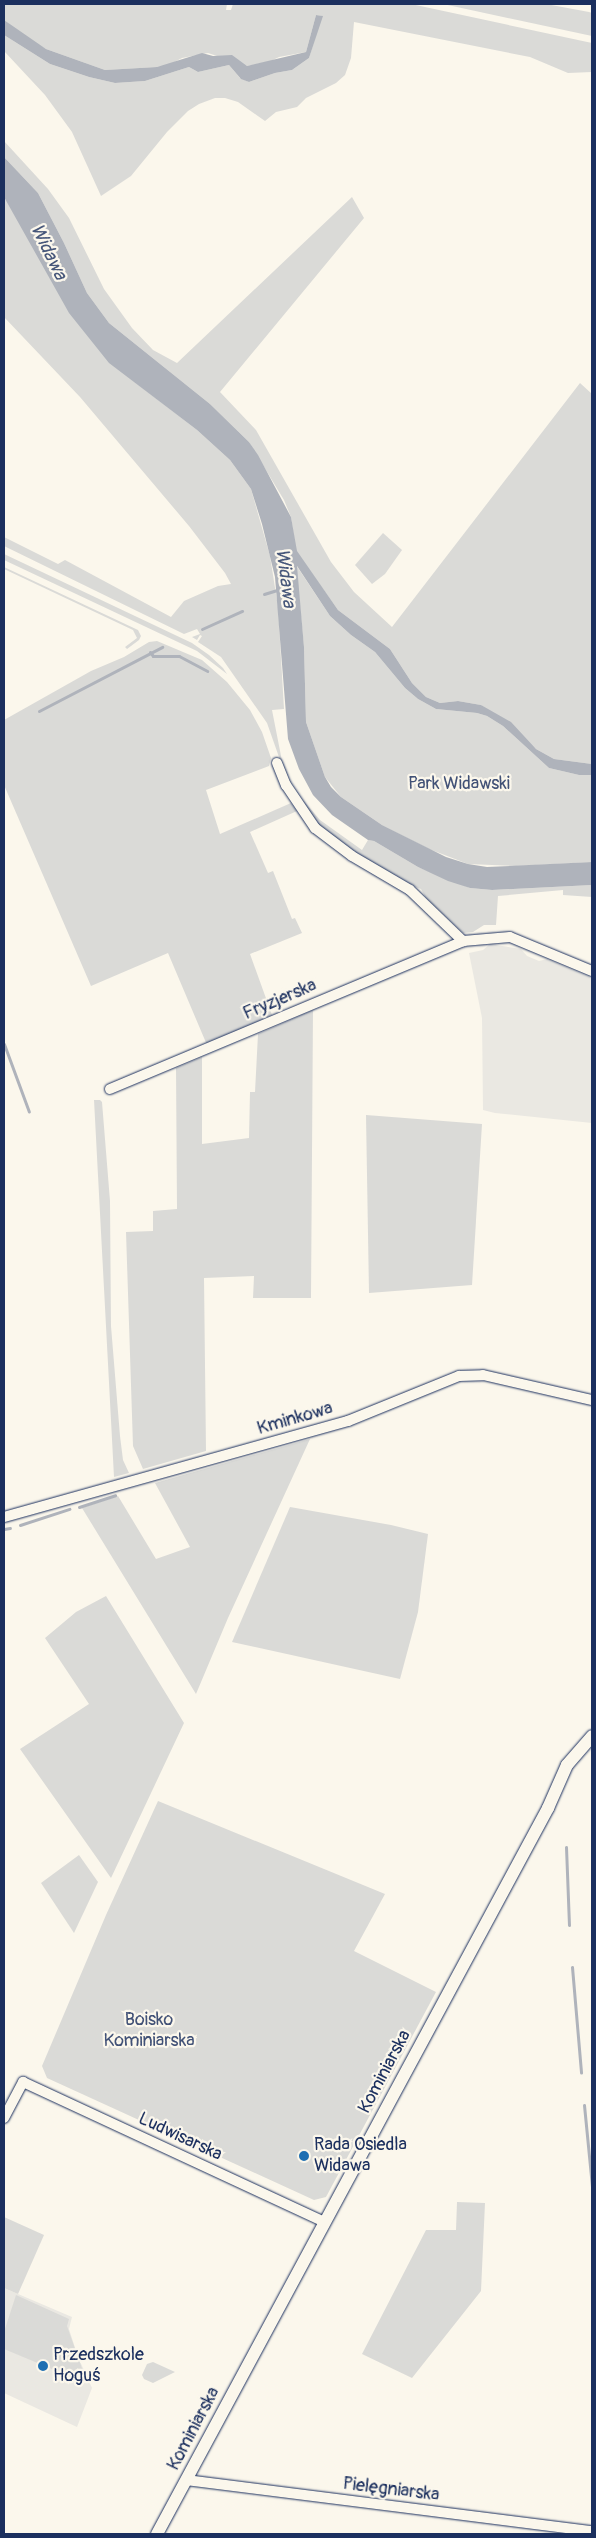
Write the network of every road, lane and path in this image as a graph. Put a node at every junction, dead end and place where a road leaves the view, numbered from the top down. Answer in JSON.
{"nodes":[{"id":1,"x":277,"y":763,"type":"dead end"},
{"id":2,"x":463,"y":941,"type":"junction"},
{"id":3,"x":592,"y":971,"type":"edge"},
{"id":4,"x":110,"y":1089,"type":"dead end"},
{"id":5,"x":592,"y":1400,"type":"edge"},
{"id":6,"x":4,"y":1517,"type":"edge"},
{"id":7,"x":592,"y":1736,"type":"edge"},
{"id":8,"x":4,"y":2118,"type":"edge"},
{"id":9,"x":324,"y":2222,"type":"junction"},
{"id":10,"x":186,"y":2480,"type":"junction"},
{"id":11,"x":592,"y":2523,"type":"edge"},
{"id":12,"x":592,"y":2533,"type":"edge"},
{"id":13,"x":157,"y":2534,"type":"edge"}],
"edges":[{"from":1,"to":2,"type":"street"},
{"from":2,"to":3,"type":"street","name":"Fryzjerska"},
{"from":2,"to":4,"type":"street","name":"Fryzjerska"},
{"from":5,"to":6,"type":"street","name":"Kminkowa"},
{"from":7,"to":9,"type":"street","name":"Kominiarska"},
{"from":8,"to":9,"type":"street","name":"Ludwisarska"},
{"from":9,"to":10,"type":"street","name":"Kominiarska"},
{"from":10,"to":12,"type":"street","name":"Pielęgniarska"},
{"from":10,"to":13,"type":"street","name":"Kominiarska"},
{"from":11,"to":12,"type":"street"}]}
